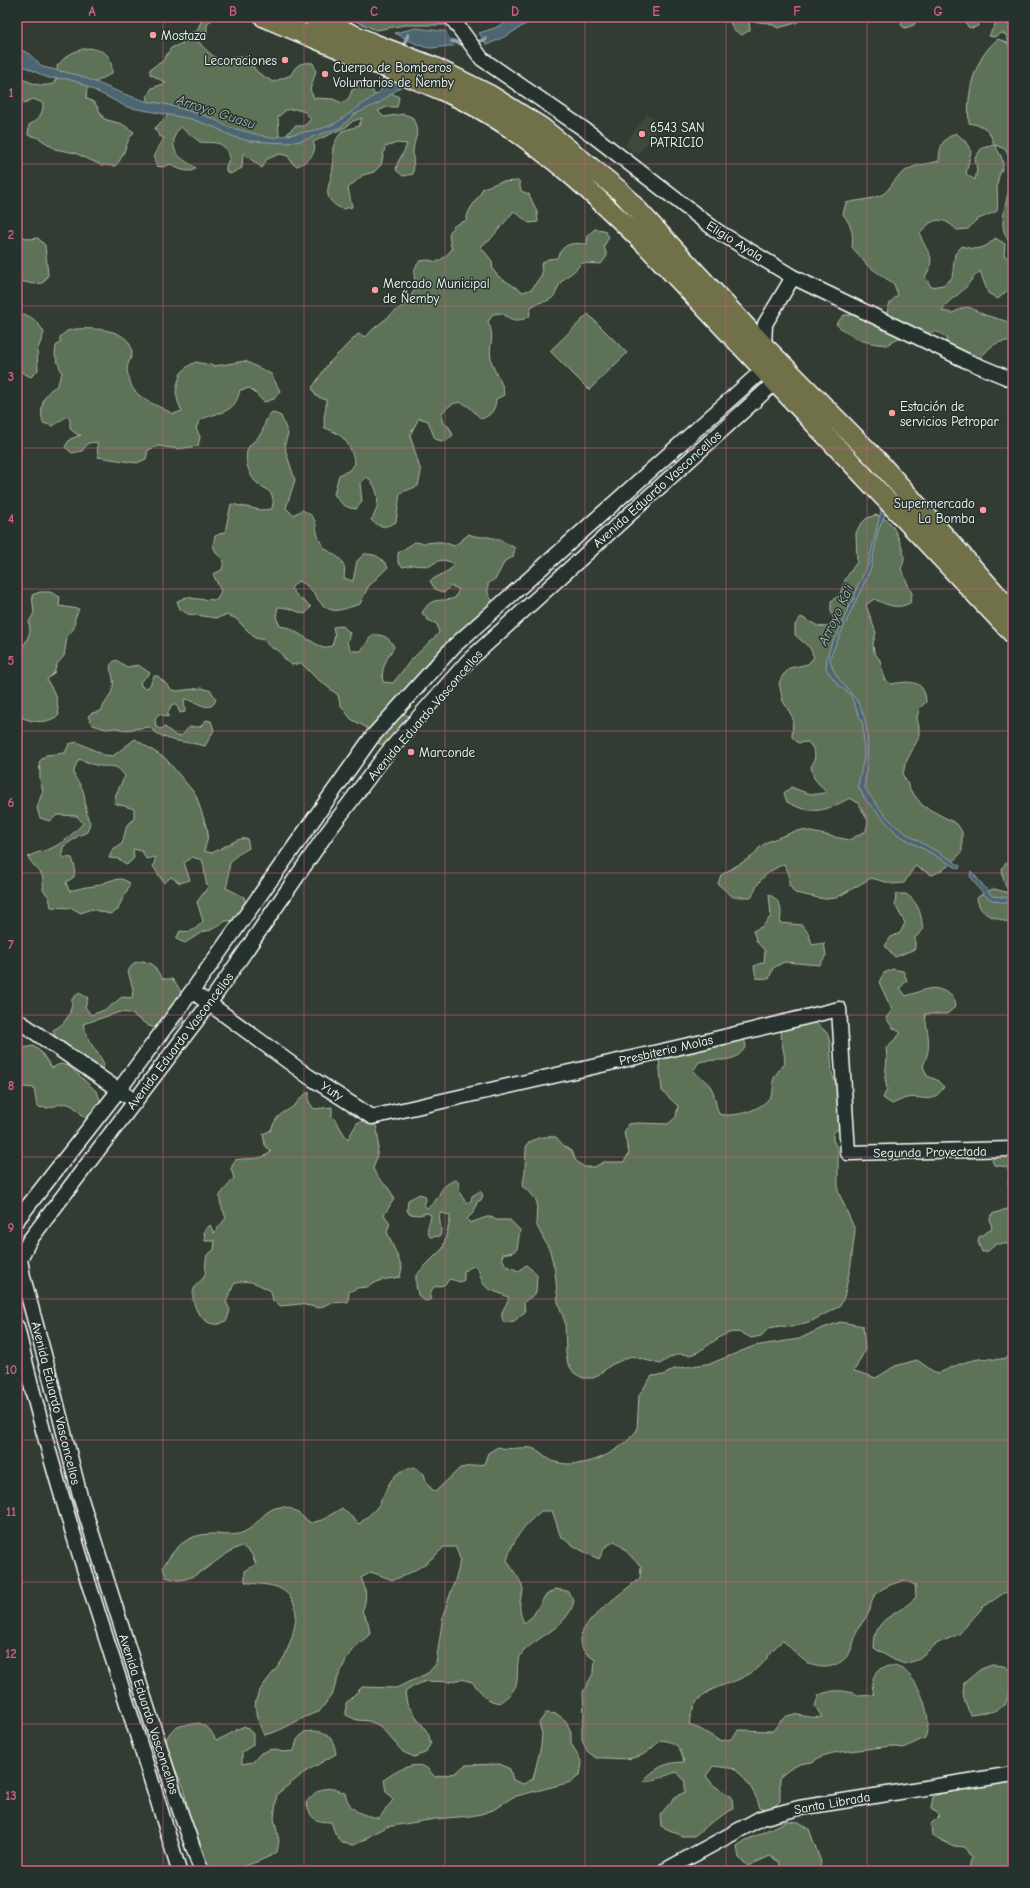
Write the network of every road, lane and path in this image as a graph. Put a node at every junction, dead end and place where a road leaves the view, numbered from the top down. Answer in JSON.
{"nodes":[{"id":1,"x":264,"y":17,"type":"edge"},
{"id":2,"x":313,"y":17,"type":"edge"},
{"id":3,"x":452,"y":19,"type":"edge"},
{"id":4,"x":367,"y":50,"type":"junction"},
{"id":5,"x":431,"y":75,"type":"junction"},
{"id":6,"x":793,"y":276,"type":"junction"},
{"id":7,"x":764,"y":346,"type":"junction"},
{"id":8,"x":776,"y":374,"type":"junction"},
{"id":9,"x":1013,"y":380,"type":"edge"},
{"id":10,"x":1013,"y":613,"type":"edge"},
{"id":11,"x":1013,"y":634,"type":"edge"},
{"id":12,"x":192,"y":992,"type":"junction"},
{"id":13,"x":210,"y":1004,"type":"junction"},
{"id":14,"x":17,"y":1020,"type":"edge"},
{"id":15,"x":493,"y":1089,"type":"joint"},
{"id":16,"x":119,"y":1090,"type":"junction"},
{"id":17,"x":136,"y":1102,"type":"junction"},
{"id":18,"x":1013,"y":1149,"type":"edge"},
{"id":19,"x":848,"y":1153,"type":"joint"},
{"id":20,"x":17,"y":1220,"type":"edge"},
{"id":21,"x":17,"y":1327,"type":"edge"},
{"id":22,"x":1013,"y":1774,"type":"edge"},
{"id":23,"x":179,"y":1871,"type":"edge"},
{"id":24,"x":200,"y":1871,"type":"edge"},
{"id":25,"x":664,"y":1871,"type":"edge"}],
"edges":[{"from":1,"to":4,"type":"highway"},
{"from":2,"to":4,"type":"highway"},
{"from":3,"to":6,"type":"street","name":"Eligio Ayala"},
{"from":4,"to":5,"type":"highway"},
{"from":5,"to":7,"type":"highway"},
{"from":5,"to":8,"type":"highway"},
{"from":6,"to":7,"type":"street"},
{"from":6,"to":9,"type":"street","name":"Eligio Ayala"},
{"from":7,"to":8,"type":"highway"},
{"from":7,"to":8,"type":"street"},
{"from":8,"to":10,"type":"highway"},
{"from":8,"to":11,"type":"highway"},
{"from":8,"to":12,"type":"street","name":"Avenida Eduardo Vasconcellos"},
{"from":8,"to":13,"type":"street","name":"Avenida Eduardo Vasconcellos"},
{"from":12,"to":13,"type":"street","name":"Yuty"},
{"from":12,"to":16,"type":"street","name":"Avenida Eduardo Vasconcellos"},
{"from":13,"to":15,"type":"street","name":"Yuty"},
{"from":13,"to":17,"type":"street","name":"Avenida Eduardo Vasconcellos"},
{"from":14,"to":16,"type":"street"},
{"from":15,"to":19,"type":"street","name":"Presbiterio Molas"},
{"from":16,"to":17,"type":"street"},
{"from":16,"to":20,"type":"street","name":"Avenida Eduardo Vasconcellos"},
{"from":17,"to":24,"type":"street","name":"Avenida Eduardo Vasconcellos"},
{"from":18,"to":19,"type":"street","name":"Segunda Proyectada"},
{"from":21,"to":23,"type":"street","name":"Avenida Eduardo Vasconcellos"},
{"from":22,"to":25,"type":"street","name":"Santa Librada"}]}
